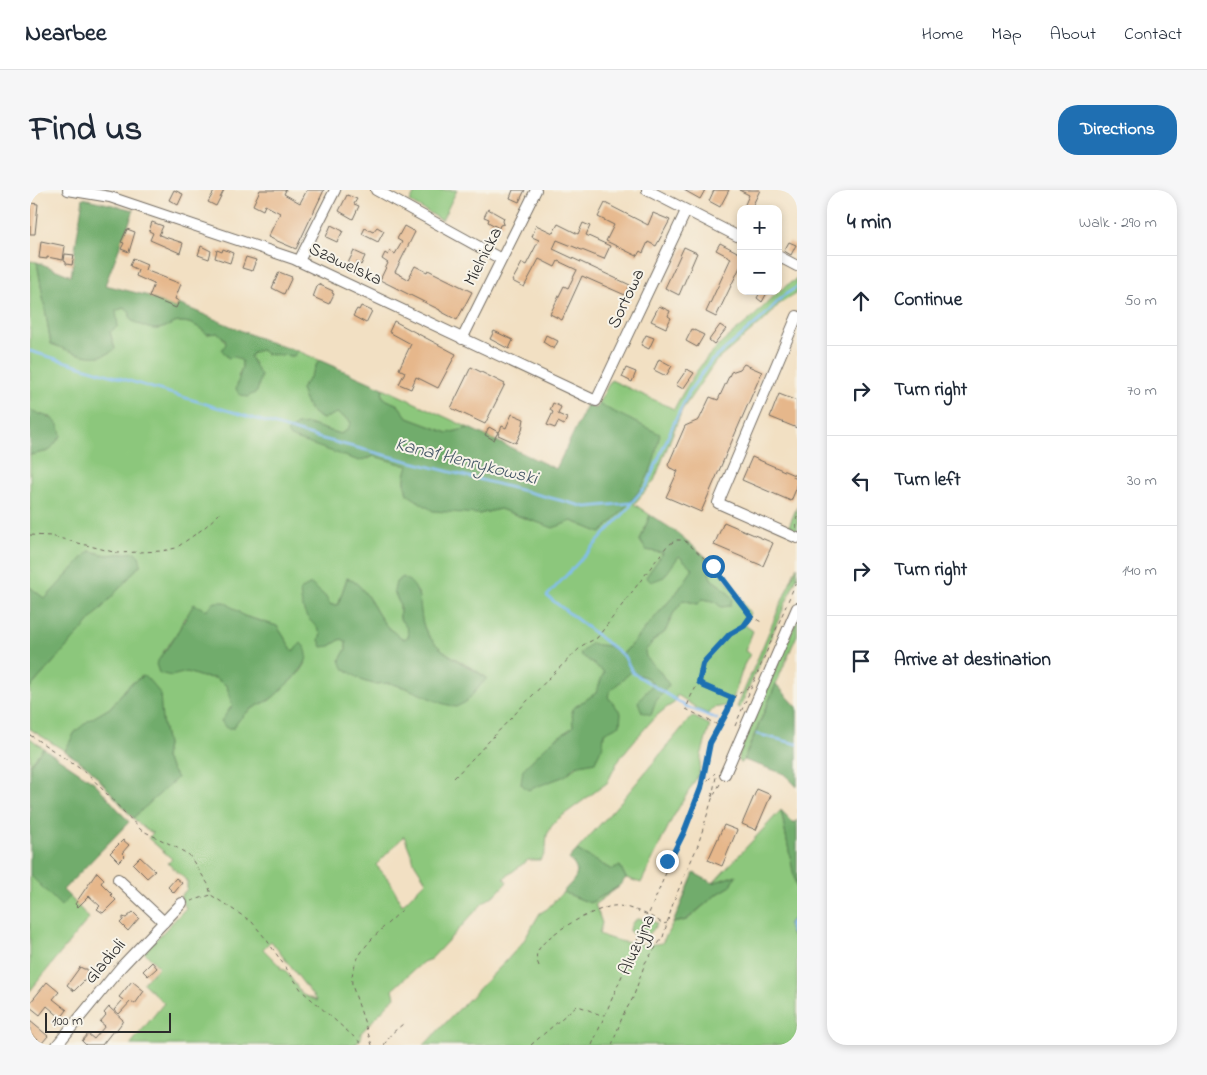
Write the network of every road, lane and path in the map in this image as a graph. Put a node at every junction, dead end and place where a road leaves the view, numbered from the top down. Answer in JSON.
{"nodes":[{"id":1,"x":68,"y":190,"type":"edge"},
{"id":2,"x":335,"y":190,"type":"edge"},
{"id":3,"x":376,"y":190,"type":"edge"},
{"id":4,"x":536,"y":190,"type":"edge"},
{"id":5,"x":647,"y":190,"type":"edge"},
{"id":6,"x":111,"y":194,"type":"edge"},
{"id":7,"x":686,"y":211,"type":"junction"},
{"id":8,"x":737,"y":236,"type":"edge"},
{"id":9,"x":782,"y":258,"type":"edge"},
{"id":10,"x":501,"y":259,"type":"junction"},
{"id":11,"x":299,"y":261,"type":"junction"},
{"id":12,"x":797,"y":266,"type":"edge"},
{"id":13,"x":797,"y":316,"type":"edge"},
{"id":14,"x":462,"y":339,"type":"junction"},
{"id":15,"x":596,"y":401,"type":"joint"},
{"id":16,"x":220,"y":513,"type":"dead end"},
{"id":17,"x":797,"y":516,"type":"edge"},
{"id":18,"x":797,"y":531,"type":"edge"},
{"id":19,"x":30,"y":535,"type":"edge"},
{"id":20,"x":797,"y":538,"type":"edge"},
{"id":21,"x":797,"y":580,"type":"edge"},
{"id":22,"x":797,"y":608,"type":"edge"},
{"id":23,"x":751,"y":616,"type":"junction"},
{"id":24,"x":763,"y":623,"type":"dead end"},
{"id":25,"x":699,"y":682,"type":"junction"},
{"id":26,"x":752,"y":685,"type":"junction"},
{"id":27,"x":732,"y":698,"type":"junction"},
{"id":28,"x":719,"y":725,"type":"junction"},
{"id":29,"x":734,"y":728,"type":"dead end"},
{"id":30,"x":30,"y":735,"type":"edge"},
{"id":31,"x":725,"y":774,"type":"joint"},
{"id":32,"x":454,"y":778,"type":"dead end"},
{"id":33,"x":701,"y":788,"type":"junction"},
{"id":34,"x":712,"y":799,"type":"junction"},
{"id":35,"x":118,"y":879,"type":"dead end"},
{"id":36,"x":212,"y":895,"type":"junction"},
{"id":37,"x":182,"y":903,"type":"joint"},
{"id":38,"x":403,"y":909,"type":"dead end"},
{"id":39,"x":648,"y":916,"type":"junction"},
{"id":40,"x":164,"y":922,"type":"junction"},
{"id":41,"x":668,"y":923,"type":"junction"},
{"id":42,"x":539,"y":966,"type":"dead end"},
{"id":43,"x":605,"y":1015,"type":"junction"},
{"id":44,"x":403,"y":1024,"type":"dead end"},
{"id":45,"x":57,"y":1045,"type":"edge"},
{"id":46,"x":363,"y":1045,"type":"edge"},
{"id":47,"x":372,"y":1045,"type":"edge"},
{"id":48,"x":384,"y":1045,"type":"edge"},
{"id":49,"x":531,"y":1045,"type":"edge"},
{"id":50,"x":592,"y":1045,"type":"edge"},
{"id":51,"x":612,"y":1045,"type":"edge"}],
"edges":[{"from":1,"to":6,"type":"street","name":"Szawelska"},
{"from":2,"to":11,"type":"street"},
{"from":3,"to":10,"type":"street"},
{"from":4,"to":10,"type":"street","name":"Mielnicka"},
{"from":5,"to":7,"type":"street"},
{"from":6,"to":11,"type":"street","name":"Szawelska"},
{"from":7,"to":8,"type":"street"},
{"from":7,"to":15,"type":"street","name":"Sortowa"},
{"from":9,"to":12,"type":"street"},
{"from":10,"to":14,"type":"street","name":"Mielnicka"},
{"from":11,"to":14,"type":"street","name":"Szawelska"},
{"from":13,"to":20,"type":"street"},
{"from":14,"to":15,"type":"street","name":"Szawelska"},
{"from":16,"to":19,"type":"path"},
{"from":17,"to":18,"type":"path"},
{"from":21,"to":26,"type":"path"},
{"from":22,"to":31,"type":"street"},
{"from":23,"to":24,"type":"path"},
{"from":23,"to":25,"type":"path"},
{"from":23,"to":32,"type":"path"},
{"from":25,"to":27,"type":"path"},
{"from":25,"to":28,"type":"path"},
{"from":26,"to":27,"type":"path"},
{"from":26,"to":29,"type":"path"},
{"from":27,"to":28,"type":"path"},
{"from":28,"to":33,"type":"path"},
{"from":30,"to":36,"type":"path"},
{"from":31,"to":34,"type":"path","name":"Aluzyjna"},
{"from":33,"to":34,"type":"path"},
{"from":33,"to":39,"type":"path"},
{"from":34,"to":41,"type":"path","name":"Aluzyjna"},
{"from":35,"to":40,"type":"street"},
{"from":36,"to":37,"type":"path"},
{"from":36,"to":46,"type":"path"},
{"from":37,"to":40,"type":"street","name":"Gladioli"},
{"from":38,"to":47,"type":"path"},
{"from":39,"to":41,"type":"path"},
{"from":39,"to":42,"type":"path"},
{"from":39,"to":43,"type":"path"},
{"from":40,"to":45,"type":"street","name":"Gladioli"},
{"from":41,"to":51,"type":"path","name":"Aluzyjna"},
{"from":43,"to":49,"type":"path"},
{"from":43,"to":50,"type":"path"},
{"from":44,"to":48,"type":"path"}]}
